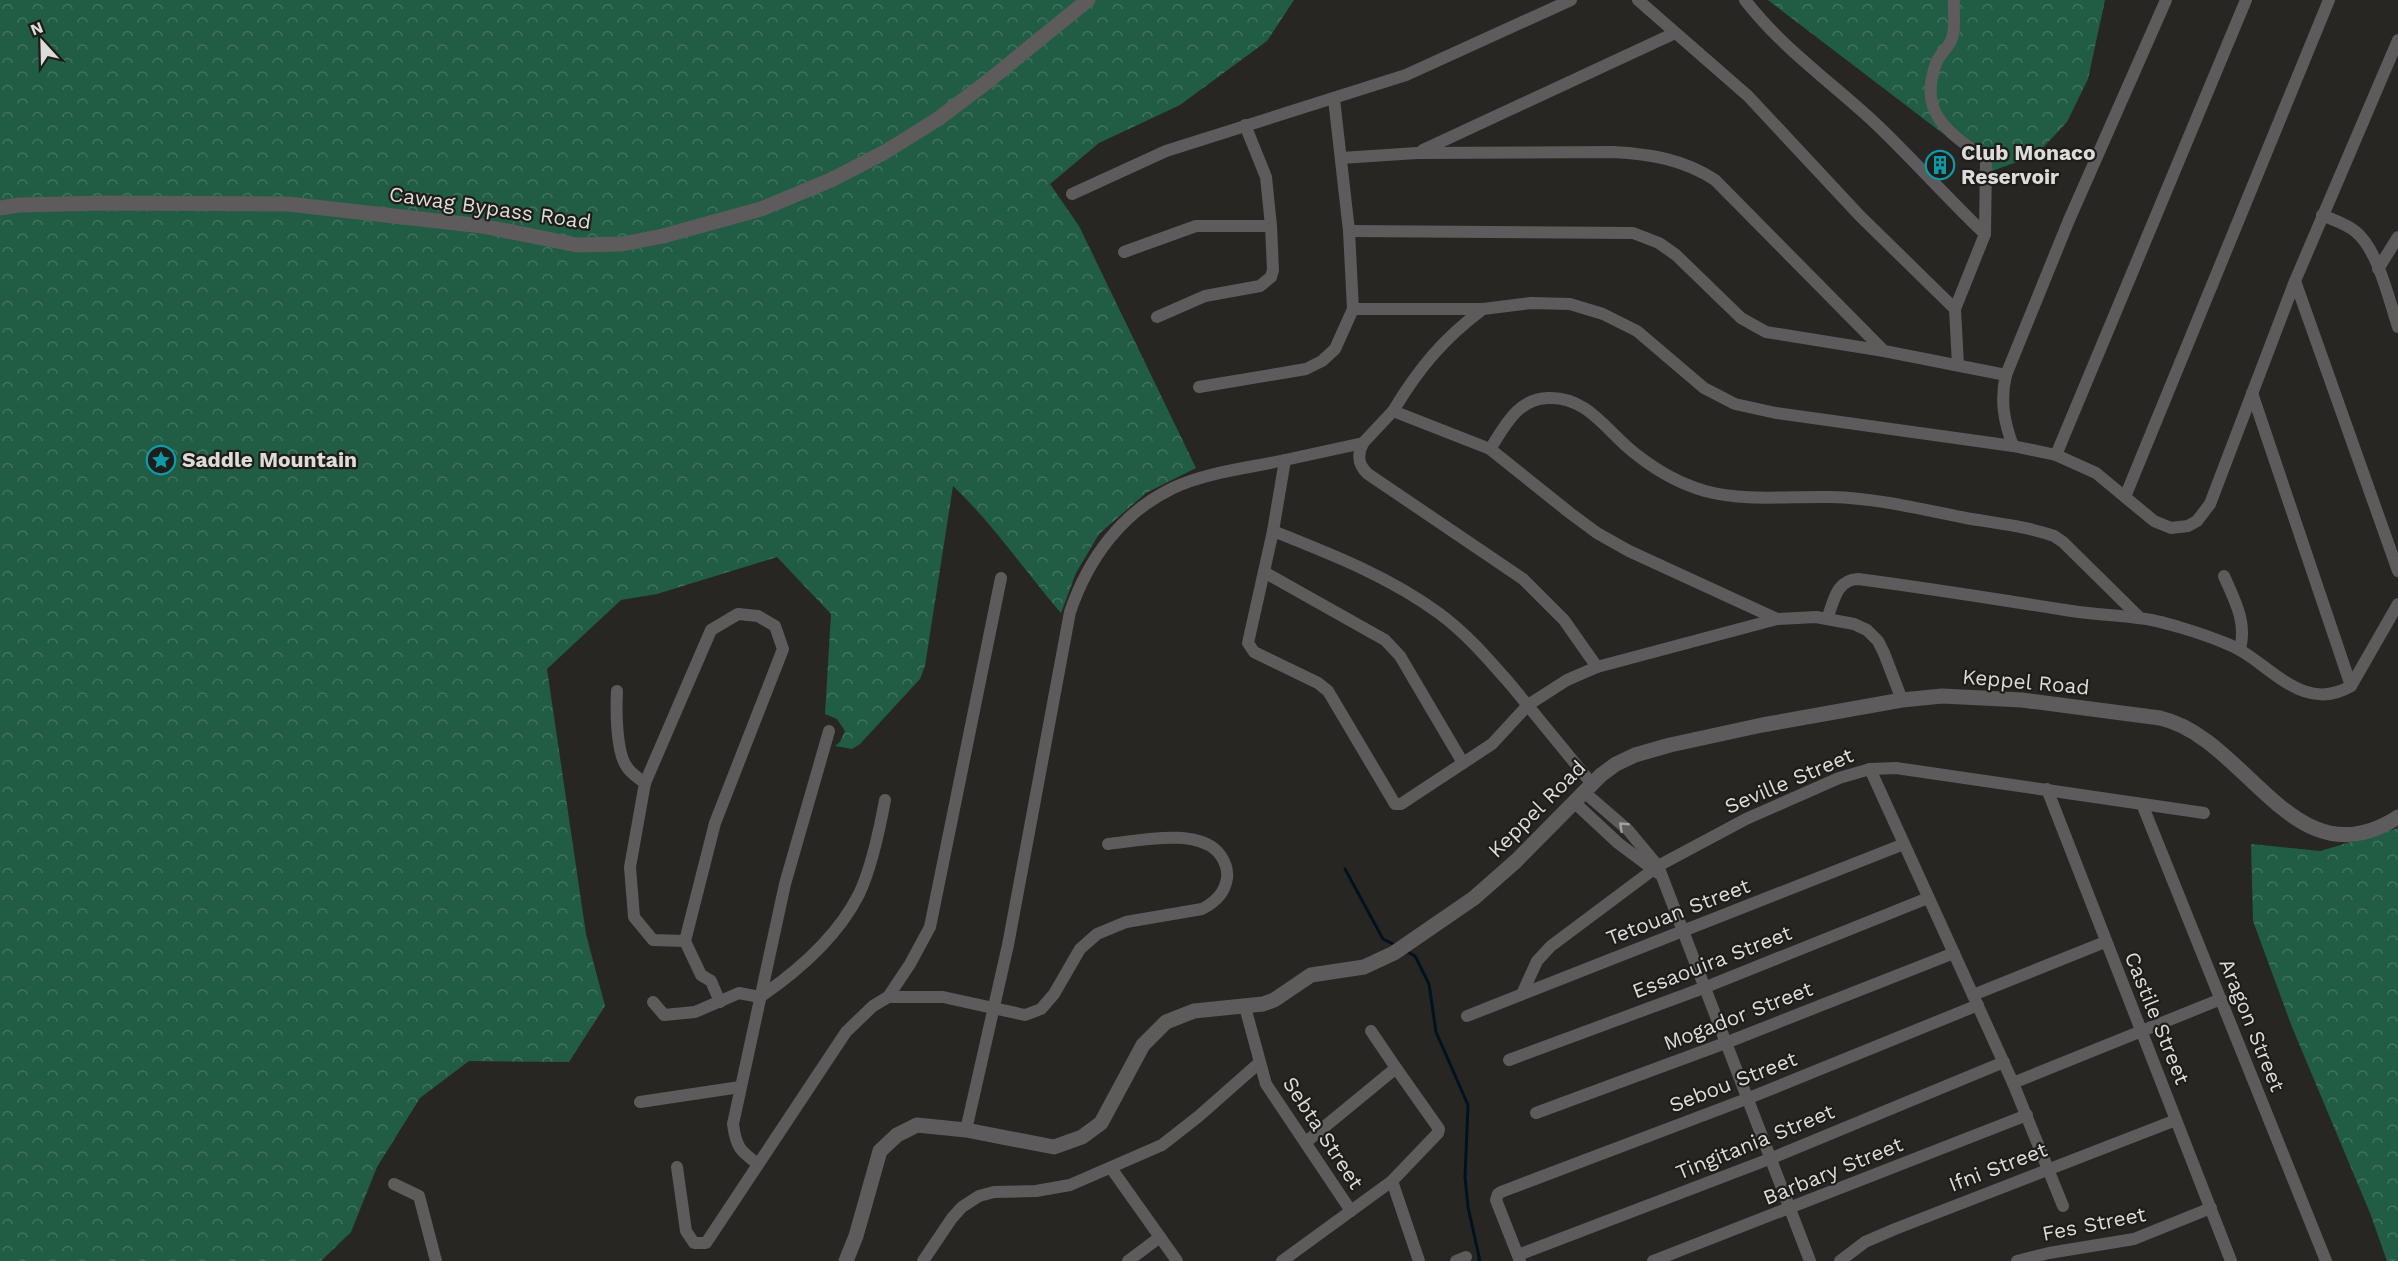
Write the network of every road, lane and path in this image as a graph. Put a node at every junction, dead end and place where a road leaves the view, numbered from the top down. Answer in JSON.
{"nodes":[{"id":1,"x":1088,"y":0,"type":"edge"},
{"id":2,"x":1571,"y":0,"type":"edge"},
{"id":3,"x":1638,"y":0,"type":"edge"},
{"id":4,"x":1745,"y":0,"type":"edge"},
{"id":5,"x":1954,"y":0,"type":"edge"},
{"id":6,"x":2166,"y":0,"type":"edge"},
{"id":7,"x":2246,"y":0,"type":"edge"},
{"id":8,"x":2329,"y":0,"type":"edge"},
{"id":9,"x":1675,"y":33,"type":"junction"},
{"id":10,"x":2398,"y":40,"type":"edge"},
{"id":11,"x":1334,"y":99,"type":"junction"},
{"id":12,"x":1245,"y":124,"type":"junction"},
{"id":13,"x":1417,"y":153,"type":"junction"},
{"id":14,"x":1341,"y":158,"type":"junction"},
{"id":15,"x":1072,"y":194,"type":"dead end"},
{"id":16,"x":0,"y":208,"type":"edge"},
{"id":17,"x":2322,"y":215,"type":"junction"},
{"id":18,"x":1271,"y":226,"type":"junction"},
{"id":19,"x":1349,"y":231,"type":"junction"},
{"id":20,"x":1985,"y":234,"type":"junction"},
{"id":21,"x":2398,"y":237,"type":"edge"},
{"id":22,"x":1124,"y":252,"type":"dead end"},
{"id":23,"x":2378,"y":269,"type":"junction"},
{"id":24,"x":2295,"y":280,"type":"junction"},
{"id":25,"x":1353,"y":309,"type":"junction"},
{"id":26,"x":1483,"y":309,"type":"junction"},
{"id":27,"x":1955,"y":309,"type":"junction"},
{"id":28,"x":1157,"y":317,"type":"dead end"},
{"id":29,"x":2398,"y":327,"type":"edge"},
{"id":30,"x":1884,"y":351,"type":"junction"},
{"id":31,"x":1958,"y":366,"type":"junction"},
{"id":32,"x":2006,"y":375,"type":"junction"},
{"id":33,"x":1199,"y":387,"type":"dead end"},
{"id":34,"x":2252,"y":393,"type":"junction"},
{"id":35,"x":1394,"y":411,"type":"junction"},
{"id":36,"x":1363,"y":443,"type":"junction"},
{"id":37,"x":2013,"y":447,"type":"junction"},
{"id":38,"x":1490,"y":449,"type":"junction"},
{"id":39,"x":2056,"y":455,"type":"junction"},
{"id":40,"x":1285,"y":460,"type":"junction"},
{"id":41,"x":2125,"y":497,"type":"junction"},
{"id":42,"x":1274,"y":531,"type":"junction"},
{"id":43,"x":2398,"y":571,"type":"edge"},
{"id":44,"x":1264,"y":572,"type":"junction"},
{"id":45,"x":2224,"y":576,"type":"dead end"},
{"id":46,"x":1001,"y":578,"type":"dead end"},
{"id":47,"x":2398,"y":604,"type":"edge"},
{"id":48,"x":2140,"y":618,"type":"junction"},
{"id":49,"x":1777,"y":619,"type":"junction"},
{"id":50,"x":1827,"y":619,"type":"junction"},
{"id":51,"x":2240,"y":649,"type":"junction"},
{"id":52,"x":1597,"y":667,"type":"junction"},
{"id":53,"x":2350,"y":686,"type":"junction"},
{"id":54,"x":617,"y":691,"type":"dead end"},
{"id":55,"x":1902,"y":700,"type":"junction"},
{"id":56,"x":1528,"y":705,"type":"junction"},
{"id":57,"x":829,"y":731,"type":"dead end"},
{"id":58,"x":1463,"y":763,"type":"junction"},
{"id":59,"x":1870,"y":769,"type":"junction"},
{"id":60,"x":645,"y":783,"type":"junction"},
{"id":61,"x":2047,"y":789,"type":"junction"},
{"id":62,"x":1583,"y":793,"type":"junction"},
{"id":63,"x":885,"y":800,"type":"dead end"},
{"id":64,"x":2142,"y":804,"type":"junction"},
{"id":65,"x":2204,"y":813,"type":"dead end"},
{"id":66,"x":2398,"y":817,"type":"edge"},
{"id":67,"x":1108,"y":844,"type":"dead end"},
{"id":68,"x":1904,"y":844,"type":"junction"},
{"id":69,"x":1658,"y":870,"type":"junction"},
{"id":70,"x":1928,"y":898,"type":"junction"},
{"id":71,"x":1684,"y":930,"type":"junction"},
{"id":72,"x":685,"y":941,"type":"junction"},
{"id":73,"x":2105,"y":942,"type":"junction"},
{"id":74,"x":1954,"y":953,"type":"junction"},
{"id":75,"x":1706,"y":987,"type":"junction"},
{"id":76,"x":1522,"y":994,"type":"junction"},
{"id":77,"x":760,"y":997,"type":"junction"},
{"id":78,"x":888,"y":997,"type":"junction"},
{"id":79,"x":2221,"y":999,"type":"junction"},
{"id":80,"x":1976,"y":1000,"type":"junction"},
{"id":81,"x":653,"y":1002,"type":"dead end"},
{"id":82,"x":720,"y":1002,"type":"junction"},
{"id":83,"x":1245,"y":1007,"type":"junction"},
{"id":84,"x":992,"y":1008,"type":"junction"},
{"id":85,"x":1467,"y":1016,"type":"dead end"},
{"id":86,"x":1371,"y":1031,"type":"dead end"},
{"id":87,"x":2141,"y":1032,"type":"junction"},
{"id":88,"x":1728,"y":1042,"type":"junction"},
{"id":89,"x":1509,"y":1060,"type":"dead end"},
{"id":90,"x":2004,"y":1062,"type":"junction"},
{"id":91,"x":1259,"y":1063,"type":"junction"},
{"id":92,"x":1396,"y":1068,"type":"junction"},
{"id":93,"x":2013,"y":1083,"type":"junction"},
{"id":94,"x":740,"y":1087,"type":"junction"},
{"id":95,"x":1749,"y":1098,"type":"junction"},
{"id":96,"x":640,"y":1102,"type":"dead end"},
{"id":97,"x":1536,"y":1113,"type":"dead end"},
{"id":98,"x":2027,"y":1115,"type":"junction"},
{"id":99,"x":2176,"y":1120,"type":"junction"},
{"id":100,"x":966,"y":1130,"type":"junction"},
{"id":101,"x":1306,"y":1142,"type":"junction"},
{"id":102,"x":1772,"y":1158,"type":"junction"},
{"id":103,"x":758,"y":1164,"type":"junction"},
{"id":104,"x":677,"y":1167,"type":"dead end"},
{"id":105,"x":1111,"y":1168,"type":"junction"},
{"id":106,"x":2048,"y":1169,"type":"junction"},
{"id":107,"x":1392,"y":1181,"type":"junction"},
{"id":108,"x":394,"y":1184,"type":"dead end"},
{"id":109,"x":2062,"y":1206,"type":"dead end"},
{"id":110,"x":2211,"y":1208,"type":"junction"},
{"id":111,"x":1791,"y":1209,"type":"junction"},
{"id":112,"x":1351,"y":1211,"type":"junction"},
{"id":113,"x":1160,"y":1238,"type":"junction"},
{"id":114,"x":1519,"y":1258,"type":"edge"},
{"id":115,"x":436,"y":1261,"type":"edge"},
{"id":116,"x":846,"y":1261,"type":"edge"},
{"id":117,"x":923,"y":1261,"type":"edge"},
{"id":118,"x":1128,"y":1261,"type":"edge"},
{"id":119,"x":1177,"y":1261,"type":"edge"},
{"id":120,"x":1282,"y":1261,"type":"edge"},
{"id":121,"x":1419,"y":1261,"type":"edge"},
{"id":122,"x":1653,"y":1261,"type":"edge"},
{"id":123,"x":1810,"y":1261,"type":"edge"},
{"id":124,"x":1840,"y":1261,"type":"edge"},
{"id":125,"x":2017,"y":1261,"type":"edge"},
{"id":126,"x":2231,"y":1261,"type":"edge"},
{"id":127,"x":2326,"y":1261,"type":"edge"}],
"edges":[{"from":1,"to":16,"type":"street","name":"Cawag Bypass Road"},
{"from":2,"to":11,"type":"street"},
{"from":3,"to":9,"type":"street"},
{"from":4,"to":20,"type":"street"},
{"from":5,"to":20,"type":"street"},
{"from":6,"to":32,"type":"street"},
{"from":7,"to":39,"type":"street"},
{"from":8,"to":41,"type":"street"},
{"from":9,"to":13,"type":"street"},
{"from":9,"to":27,"type":"street"},
{"from":10,"to":17,"type":"street"},
{"from":11,"to":12,"type":"street"},
{"from":11,"to":14,"type":"street"},
{"from":12,"to":15,"type":"street"},
{"from":12,"to":18,"type":"street"},
{"from":13,"to":14,"type":"street"},
{"from":13,"to":30,"type":"street"},
{"from":14,"to":19,"type":"street"},
{"from":17,"to":23,"type":"street"},
{"from":17,"to":24,"type":"street"},
{"from":18,"to":22,"type":"street"},
{"from":18,"to":28,"type":"street"},
{"from":19,"to":25,"type":"street"},
{"from":19,"to":30,"type":"street"},
{"from":20,"to":27,"type":"street"},
{"from":21,"to":23,"type":"street"},
{"from":23,"to":29,"type":"street"},
{"from":24,"to":34,"type":"street"},
{"from":24,"to":43,"type":"street"},
{"from":25,"to":26,"type":"street"},
{"from":25,"to":33,"type":"street"},
{"from":26,"to":35,"type":"street"},
{"from":26,"to":37,"type":"street"},
{"from":27,"to":31,"type":"street"},
{"from":30,"to":31,"type":"street"},
{"from":31,"to":32,"type":"street"},
{"from":32,"to":37,"type":"street"},
{"from":34,"to":41,"type":"street"},
{"from":34,"to":53,"type":"street"},
{"from":35,"to":36,"type":"street"},
{"from":35,"to":38,"type":"street"},
{"from":36,"to":40,"type":"street"},
{"from":36,"to":52,"type":"street"},
{"from":37,"to":39,"type":"street"},
{"from":38,"to":48,"type":"street"},
{"from":38,"to":49,"type":"street"},
{"from":39,"to":41,"type":"street"},
{"from":40,"to":42,"type":"street"},
{"from":40,"to":84,"type":"street"},
{"from":42,"to":44,"type":"street"},
{"from":42,"to":56,"type":"street"},
{"from":44,"to":58,"type":"street"},
{"from":44,"to":58,"type":"street"},
{"from":45,"to":51,"type":"street"},
{"from":46,"to":78,"type":"street"},
{"from":47,"to":53,"type":"street"},
{"from":48,"to":50,"type":"street"},
{"from":48,"to":51,"type":"street"},
{"from":49,"to":50,"type":"street"},
{"from":49,"to":52,"type":"street"},
{"from":50,"to":55,"type":"street"},
{"from":51,"to":53,"type":"street"},
{"from":52,"to":56,"type":"street"},
{"from":54,"to":60,"type":"street"},
{"from":55,"to":62,"type":"street","name":"Keppel Road"},
{"from":55,"to":66,"type":"street","name":"Keppel Road"},
{"from":56,"to":58,"type":"street"},
{"from":56,"to":62,"type":"street"},
{"from":57,"to":77,"type":"street"},
{"from":59,"to":61,"type":"street","name":"Seville Street"},
{"from":59,"to":68,"type":"street"},
{"from":59,"to":69,"type":"street","name":"Seville Street"},
{"from":60,"to":72,"type":"street"},
{"from":60,"to":72,"type":"street"},
{"from":61,"to":64,"type":"street","name":"Seville Street"},
{"from":61,"to":73,"type":"street","name":"Castile Street"},
{"from":62,"to":69,"type":"street"},
{"from":62,"to":83,"type":"street","name":"Keppel Road"},
{"from":63,"to":77,"type":"street"},
{"from":64,"to":65,"type":"street","name":"Seville Street"},
{"from":64,"to":79,"type":"street","name":"Aragon Street"},
{"from":67,"to":84,"type":"street"},
{"from":68,"to":70,"type":"street"},
{"from":68,"to":71,"type":"street","name":"Tetouan Street"},
{"from":69,"to":71,"type":"street"},
{"from":69,"to":76,"type":"street","name":"Seville Street"},
{"from":70,"to":74,"type":"street"},
{"from":70,"to":75,"type":"street","name":"Essaouira Street"},
{"from":71,"to":75,"type":"street"},
{"from":71,"to":76,"type":"street","name":"Tetouan Street"},
{"from":72,"to":82,"type":"street"},
{"from":73,"to":80,"type":"street","name":"Sebou Street"},
{"from":73,"to":87,"type":"street","name":"Castile Street"},
{"from":74,"to":80,"type":"street"},
{"from":74,"to":88,"type":"street","name":"Mogador Street"},
{"from":75,"to":88,"type":"street"},
{"from":75,"to":89,"type":"street","name":"Essaouira Street"},
{"from":76,"to":85,"type":"street","name":"Tetouan Street"},
{"from":77,"to":82,"type":"street"},
{"from":77,"to":94,"type":"street"},
{"from":78,"to":84,"type":"street"},
{"from":78,"to":103,"type":"street"},
{"from":79,"to":87,"type":"street"},
{"from":79,"to":127,"type":"street","name":"Aragon Street"},
{"from":80,"to":90,"type":"street"},
{"from":80,"to":95,"type":"street","name":"Sebou Street"},
{"from":81,"to":82,"type":"street"},
{"from":83,"to":91,"type":"street","name":"Sebta Street"},
{"from":83,"to":100,"type":"street","name":"Keppel Road"},
{"from":84,"to":100,"type":"street"},
{"from":86,"to":92,"type":"street"},
{"from":87,"to":93,"type":"street"},
{"from":87,"to":99,"type":"street","name":"Castile Street"},
{"from":88,"to":95,"type":"street"},
{"from":88,"to":97,"type":"street","name":"Mogador Street"},
{"from":90,"to":93,"type":"street"},
{"from":90,"to":102,"type":"street","name":"Tingitania Street"},
{"from":91,"to":101,"type":"street","name":"Sebta Street"},
{"from":91,"to":105,"type":"street"},
{"from":92,"to":101,"type":"street"},
{"from":92,"to":107,"type":"street"},
{"from":93,"to":98,"type":"street"},
{"from":94,"to":96,"type":"street"},
{"from":94,"to":103,"type":"street"},
{"from":95,"to":102,"type":"street"},
{"from":95,"to":114,"type":"street","name":"Sebou Street"},
{"from":98,"to":106,"type":"street"},
{"from":98,"to":111,"type":"street","name":"Barbary Street"},
{"from":99,"to":106,"type":"street","name":"Ifni Street"},
{"from":99,"to":110,"type":"street","name":"Castile Street"},
{"from":100,"to":116,"type":"street","name":"Keppel Road"},
{"from":101,"to":112,"type":"street","name":"Sebta Street"},
{"from":102,"to":111,"type":"street"},
{"from":102,"to":114,"type":"street","name":"Tingitania Street"},
{"from":103,"to":104,"type":"street"},
{"from":105,"to":113,"type":"street"},
{"from":105,"to":117,"type":"street"},
{"from":106,"to":109,"type":"street"},
{"from":106,"to":124,"type":"street","name":"Ifni Street"},
{"from":107,"to":112,"type":"street"},
{"from":107,"to":121,"type":"street"},
{"from":108,"to":115,"type":"street"},
{"from":110,"to":125,"type":"street","name":"Fes Street"},
{"from":110,"to":126,"type":"street","name":"Castile Street"},
{"from":111,"to":122,"type":"street","name":"Barbary Street"},
{"from":111,"to":123,"type":"street"},
{"from":112,"to":120,"type":"street"},
{"from":113,"to":118,"type":"street"},
{"from":113,"to":119,"type":"street"}]}
